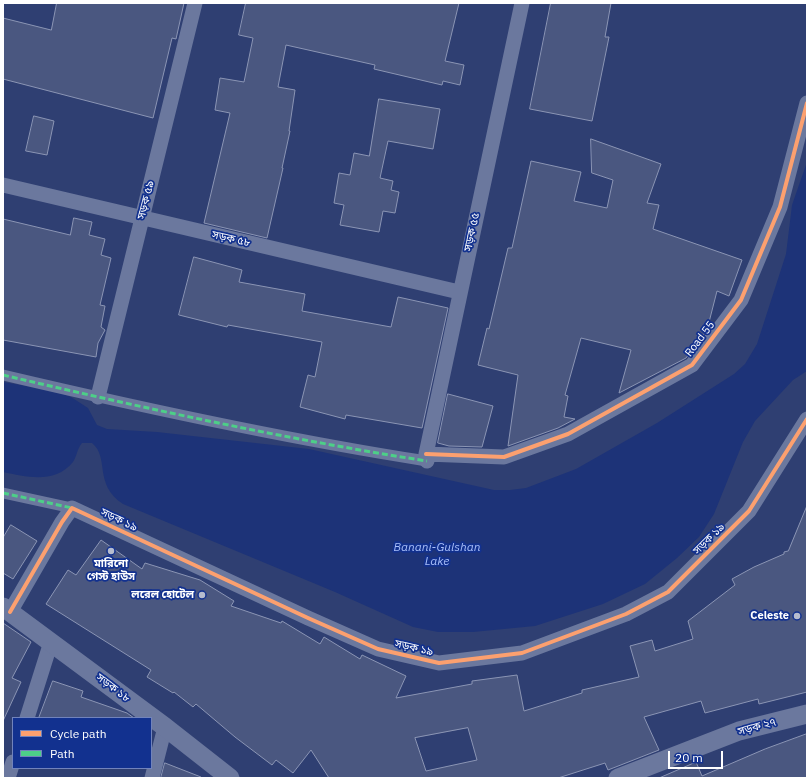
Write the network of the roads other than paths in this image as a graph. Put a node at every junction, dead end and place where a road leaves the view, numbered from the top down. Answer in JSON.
{"nodes":[{"id":1,"x":195,"y":3,"type":"edge"},
{"id":2,"x":522,"y":3,"type":"edge"},
{"id":3,"x":807,"y":103,"type":"edge"},
{"id":4,"x":3,"y":185,"type":"edge"},
{"id":5,"x":141,"y":219,"type":"junction"},
{"id":6,"x":459,"y":292,"type":"junction"},
{"id":7,"x":3,"y":375,"type":"edge"},
{"id":8,"x":98,"y":397,"type":"junction"},
{"id":9,"x":807,"y":419,"type":"edge"},
{"id":10,"x":427,"y":458,"type":"junction"},
{"id":11,"x":3,"y":493,"type":"edge"},
{"id":12,"x":72,"y":508,"type":"junction"},
{"id":13,"x":7,"y":609,"type":"edge"},
{"id":14,"x":52,"y":642,"type":"junction"},
{"id":15,"x":807,"y":714,"type":"edge"},
{"id":16,"x":27,"y":717,"type":"edge"},
{"id":17,"x":152,"y":717,"type":"edge"},
{"id":18,"x":152,"y":717,"type":"edge"},
{"id":19,"x":165,"y":727,"type":"junction"},
{"id":20,"x":12,"y":765,"type":"edge"},
{"id":21,"x":8,"y":778,"type":"edge"},
{"id":22,"x":152,"y":778,"type":"edge"},
{"id":23,"x":230,"y":778,"type":"edge"},
{"id":24,"x":618,"y":778,"type":"edge"}],
"edges":[{"from":1,"to":5,"type":"street","name":"সড়ক ৫৯"},
{"from":2,"to":6,"type":"street","name":"সড়ক ৫৫"},
{"from":3,"to":10,"type":"street","name":"Road 55"},
{"from":4,"to":5,"type":"street","name":"সড়ক ৫৮"},
{"from":5,"to":6,"type":"street","name":"সড়ক ৫৮"},
{"from":5,"to":8,"type":"street","name":"সড়ক ৫৯"},
{"from":6,"to":10,"type":"street","name":"সড়ক ৫৫"},
{"from":7,"to":8,"type":"street"},
{"from":8,"to":10,"type":"street"},
{"from":9,"to":12,"type":"street","name":"সড়ক ১৯"},
{"from":11,"to":12,"type":"street"},
{"from":12,"to":13,"type":"street"},
{"from":13,"to":14,"type":"street","name":"সড়ক ১৮"},
{"from":14,"to":16,"type":"street"},
{"from":14,"to":18,"type":"street","name":"সড়ক ১৮"},
{"from":15,"to":24,"type":"street","name":"সড়ক ২৭"},
{"from":17,"to":19,"type":"street","name":"সড়ক ১৮"},
{"from":19,"to":22,"type":"street"},
{"from":19,"to":23,"type":"street","name":"সড়ক ১৮"},
{"from":20,"to":21,"type":"street"}]}
